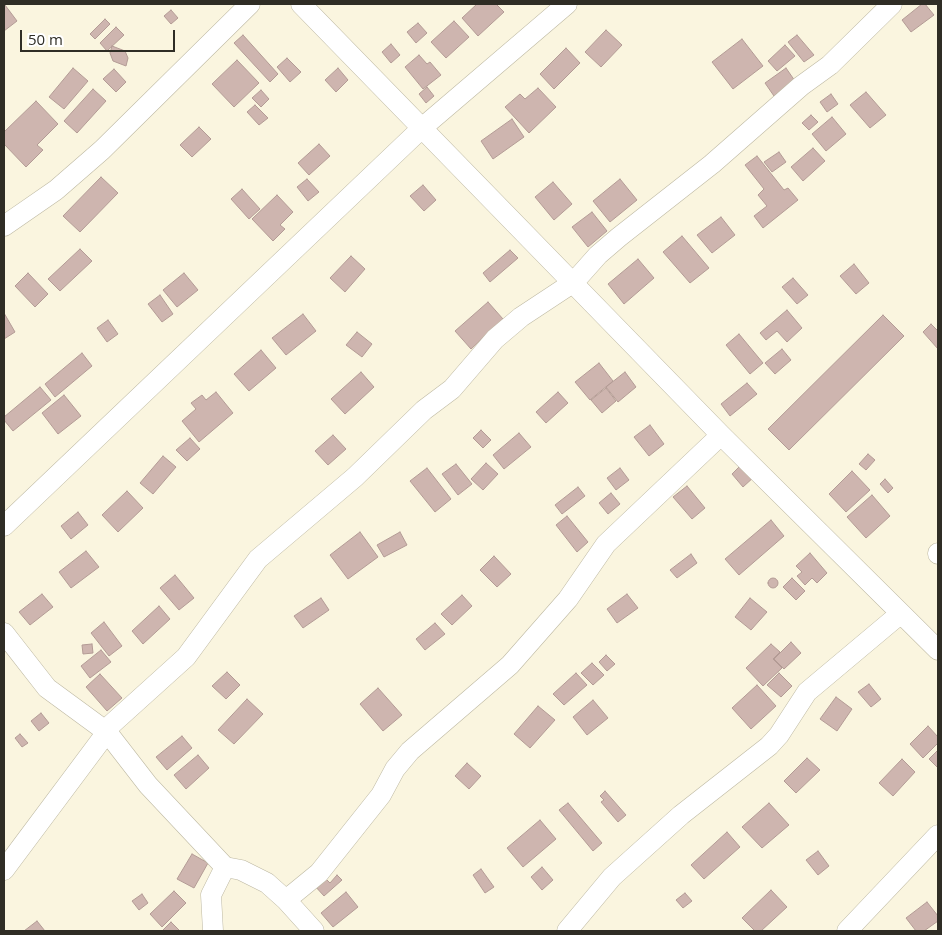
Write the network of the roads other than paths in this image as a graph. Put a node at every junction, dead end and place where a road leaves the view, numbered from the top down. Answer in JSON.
{"nodes":[{"id":1,"x":250,"y":4,"type":"edge"},
{"id":2,"x":301,"y":4,"type":"edge"},
{"id":3,"x":567,"y":4,"type":"edge"},
{"id":4,"x":892,"y":4,"type":"edge"},
{"id":5,"x":423,"y":128,"type":"junction"},
{"id":6,"x":4,"y":226,"type":"edge"},
{"id":7,"x":574,"y":282,"type":"junction"},
{"id":8,"x":721,"y":435,"type":"junction"},
{"id":9,"x":4,"y":526,"type":"edge"},
{"id":10,"x":900,"y":614,"type":"junction"},
{"id":11,"x":4,"y":633,"type":"edge"},
{"id":12,"x":938,"y":650,"type":"edge"},
{"id":13,"x":106,"y":731,"type":"junction"},
{"id":14,"x":938,"y":835,"type":"edge"},
{"id":15,"x":225,"y":867,"type":"junction"},
{"id":16,"x":4,"y":870,"type":"edge"},
{"id":17,"x":286,"y":900,"type":"junction"},
{"id":18,"x":213,"y":931,"type":"edge"},
{"id":19,"x":314,"y":931,"type":"edge"},
{"id":20,"x":567,"y":931,"type":"edge"},
{"id":21,"x":847,"y":931,"type":"edge"}],
"edges":[{"from":1,"to":6,"type":"street"},
{"from":2,"to":5,"type":"street"},
{"from":3,"to":5,"type":"street"},
{"from":4,"to":7,"type":"street"},
{"from":5,"to":7,"type":"street"},
{"from":5,"to":9,"type":"street"},
{"from":7,"to":8,"type":"street"},
{"from":7,"to":13,"type":"street"},
{"from":8,"to":10,"type":"street"},
{"from":8,"to":17,"type":"street"},
{"from":10,"to":12,"type":"street"},
{"from":10,"to":20,"type":"street"},
{"from":11,"to":13,"type":"street"},
{"from":13,"to":15,"type":"street"},
{"from":13,"to":16,"type":"street"},
{"from":14,"to":21,"type":"street"},
{"from":15,"to":17,"type":"street"},
{"from":15,"to":18,"type":"street"},
{"from":17,"to":19,"type":"street"}]}
